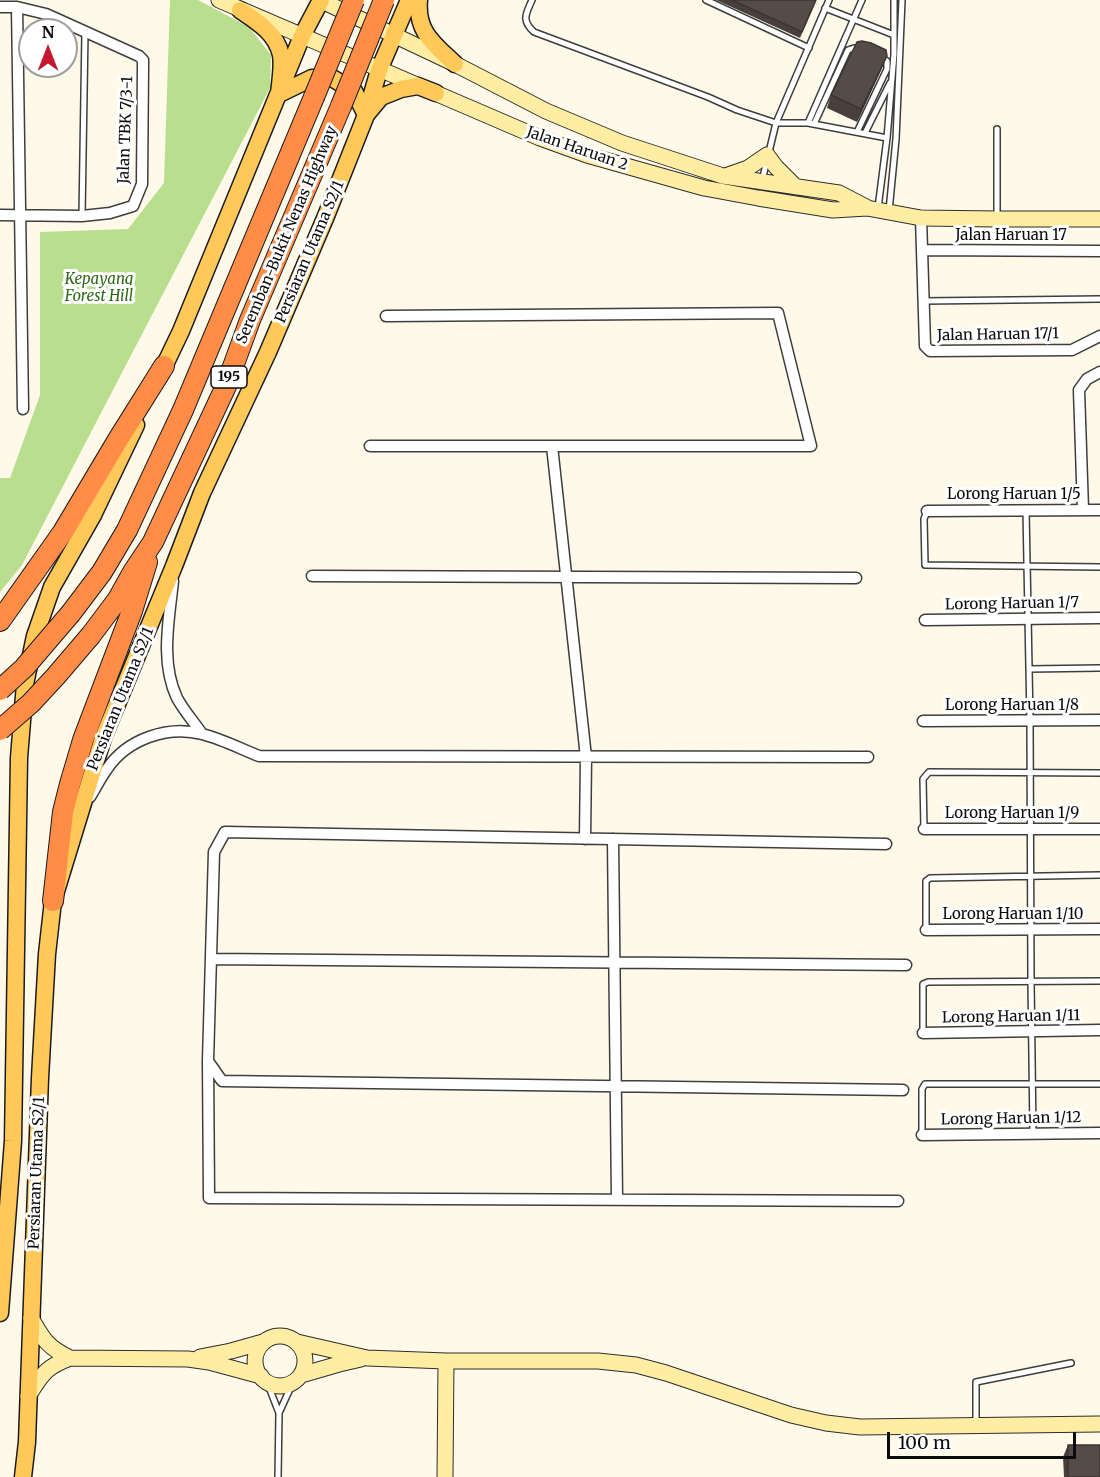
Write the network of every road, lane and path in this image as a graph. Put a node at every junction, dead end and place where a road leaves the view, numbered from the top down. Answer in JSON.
{"nodes":[{"id":1,"x":219,"y":0,"type":"edge"},
{"id":2,"x":321,"y":0,"type":"edge"},
{"id":3,"x":354,"y":0,"type":"edge"},
{"id":4,"x":384,"y":0,"type":"edge"},
{"id":5,"x":409,"y":0,"type":"edge"},
{"id":6,"x":419,"y":0,"type":"edge"},
{"id":7,"x":532,"y":0,"type":"edge"},
{"id":8,"x":706,"y":0,"type":"edge"},
{"id":9,"x":829,"y":0,"type":"edge"},
{"id":10,"x":862,"y":0,"type":"edge"},
{"id":11,"x":894,"y":0,"type":"edge"},
{"id":12,"x":902,"y":0,"type":"edge"},
{"id":13,"x":0,"y":7,"type":"edge"},
{"id":14,"x":17,"y":7,"type":"junction"},
{"id":15,"x":825,"y":8,"type":"junction"},
{"id":16,"x":240,"y":10,"type":"junction"},
{"id":17,"x":854,"y":19,"type":"junction"},
{"id":18,"x":85,"y":32,"type":"junction"},
{"id":19,"x":894,"y":35,"type":"junction"},
{"id":20,"x":302,"y":36,"type":"junction"},
{"id":21,"x":394,"y":36,"type":"junction"},
{"id":22,"x":809,"y":48,"type":"junction"},
{"id":23,"x":861,"y":48,"type":"edge"},
{"id":24,"x":878,"y":56,"type":"edge"},
{"id":25,"x":455,"y":64,"type":"junction"},
{"id":26,"x":380,"y":70,"type":"junction"},
{"id":27,"x":892,"y":78,"type":"junction"},
{"id":28,"x":436,"y":93,"type":"junction"},
{"id":29,"x":279,"y":94,"type":"junction"},
{"id":30,"x":366,"y":115,"type":"junction"},
{"id":31,"x":776,"y":123,"type":"junction"},
{"id":32,"x":811,"y":123,"type":"junction"},
{"id":33,"x":997,"y":129,"type":"dead end"},
{"id":34,"x":857,"y":132,"type":"junction"},
{"id":35,"x":865,"y":134,"type":"junction"},
{"id":36,"x":887,"y":138,"type":"junction"},
{"id":37,"x":767,"y":155,"type":"junction"},
{"id":38,"x":723,"y":176,"type":"junction"},
{"id":39,"x":762,"y":182,"type":"junction"},
{"id":40,"x":796,"y":187,"type":"junction"},
{"id":41,"x":758,"y":198,"type":"junction"},
{"id":42,"x":878,"y":210,"type":"junction"},
{"id":43,"x":0,"y":215,"type":"edge"},
{"id":44,"x":20,"y":215,"type":"junction"},
{"id":45,"x":82,"y":216,"type":"junction"},
{"id":46,"x":921,"y":218,"type":"junction"},
{"id":47,"x":997,"y":219,"type":"junction"},
{"id":48,"x":1100,"y":219,"type":"edge"},
{"id":49,"x":923,"y":250,"type":"junction"},
{"id":50,"x":1100,"y":251,"type":"edge"},
{"id":51,"x":1100,"y":299,"type":"edge"},
{"id":52,"x":924,"y":301,"type":"junction"},
{"id":53,"x":386,"y":316,"type":"dead end"},
{"id":54,"x":1100,"y":336,"type":"edge"},
{"id":55,"x":164,"y":366,"type":"junction"},
{"id":56,"x":1100,"y":372,"type":"edge"},
{"id":57,"x":23,"y":409,"type":"dead end"},
{"id":58,"x":370,"y":446,"type":"dead end"},
{"id":59,"x":552,"y":446,"type":"junction"},
{"id":60,"x":1026,"y":510,"type":"junction"},
{"id":61,"x":1083,"y":510,"type":"junction"},
{"id":62,"x":1100,"y":510,"type":"edge"},
{"id":63,"x":927,"y":511,"type":"joint"},
{"id":64,"x":153,"y":542,"type":"junction"},
{"id":65,"x":174,"y":566,"type":"junction"},
{"id":66,"x":1028,"y":566,"type":"junction"},
{"id":67,"x":1100,"y":567,"type":"edge"},
{"id":68,"x":312,"y":576,"type":"dead end"},
{"id":69,"x":566,"y":577,"type":"junction"},
{"id":70,"x":856,"y":578,"type":"dead end"},
{"id":71,"x":1100,"y":618,"type":"edge"},
{"id":72,"x":1028,"y":619,"type":"junction"},
{"id":73,"x":925,"y":620,"type":"dead end"},
{"id":74,"x":0,"y":621,"type":"edge"},
{"id":75,"x":1100,"y":668,"type":"edge"},
{"id":76,"x":1029,"y":669,"type":"junction"},
{"id":77,"x":0,"y":690,"type":"edge"},
{"id":78,"x":1100,"y":720,"type":"edge"},
{"id":79,"x":923,"y":721,"type":"dead end"},
{"id":80,"x":1030,"y":721,"type":"junction"},
{"id":81,"x":0,"y":730,"type":"edge"},
{"id":82,"x":201,"y":734,"type":"junction"},
{"id":83,"x":586,"y":757,"type":"junction"},
{"id":84,"x":868,"y":757,"type":"dead end"},
{"id":85,"x":1030,"y":773,"type":"junction"},
{"id":86,"x":1100,"y":773,"type":"edge"},
{"id":87,"x":79,"y":816,"type":"junction"},
{"id":88,"x":924,"y":829,"type":"joint"},
{"id":89,"x":1031,"y":829,"type":"junction"},
{"id":90,"x":1100,"y":829,"type":"edge"},
{"id":91,"x":585,"y":839,"type":"junction"},
{"id":92,"x":613,"y":839,"type":"junction"},
{"id":93,"x":886,"y":844,"type":"dead end"},
{"id":94,"x":1100,"y":875,"type":"edge"},
{"id":95,"x":1031,"y":876,"type":"junction"},
{"id":96,"x":53,"y":901,"type":"junction"},
{"id":97,"x":1100,"y":929,"type":"edge"},
{"id":98,"x":926,"y":930,"type":"joint"},
{"id":99,"x":1030,"y":930,"type":"junction"},
{"id":100,"x":211,"y":959,"type":"junction"},
{"id":101,"x":614,"y":963,"type":"junction"},
{"id":102,"x":906,"y":965,"type":"dead end"},
{"id":103,"x":1031,"y":981,"type":"junction"},
{"id":104,"x":1100,"y":981,"type":"edge"},
{"id":105,"x":1100,"y":1030,"type":"edge"},
{"id":106,"x":1031,"y":1031,"type":"junction"},
{"id":107,"x":923,"y":1033,"type":"joint"},
{"id":108,"x":208,"y":1061,"type":"junction"},
{"id":109,"x":1032,"y":1084,"type":"junction"},
{"id":110,"x":1100,"y":1084,"type":"edge"},
{"id":111,"x":616,"y":1086,"type":"junction"},
{"id":112,"x":903,"y":1090,"type":"dead end"},
{"id":113,"x":1100,"y":1133,"type":"edge"},
{"id":114,"x":1033,"y":1134,"type":"junction"},
{"id":115,"x":922,"y":1135,"type":"joint"},
{"id":116,"x":617,"y":1199,"type":"junction"},
{"id":117,"x":898,"y":1201,"type":"dead end"},
{"id":118,"x":0,"y":1313,"type":"edge"},
{"id":119,"x":31,"y":1318,"type":"junction"},
{"id":120,"x":263,"y":1342,"type":"junction"},
{"id":121,"x":297,"y":1342,"type":"junction"},
{"id":122,"x":70,"y":1358,"type":"junction"},
{"id":123,"x":367,"y":1358,"type":"junction"},
{"id":124,"x":188,"y":1359,"type":"junction"},
{"id":125,"x":446,"y":1361,"type":"junction"},
{"id":126,"x":1071,"y":1363,"type":"dead end"},
{"id":127,"x":298,"y":1378,"type":"junction"},
{"id":128,"x":264,"y":1379,"type":"junction"},
{"id":129,"x":28,"y":1396,"type":"junction"},
{"id":130,"x":279,"y":1413,"type":"junction"},
{"id":131,"x":1100,"y":1424,"type":"edge"},
{"id":132,"x":976,"y":1425,"type":"junction"},
{"id":133,"x":27,"y":1442,"type":"junction"},
{"id":134,"x":22,"y":1477,"type":"edge"},
{"id":135,"x":30,"y":1477,"type":"edge"},
{"id":136,"x":278,"y":1477,"type":"edge"},
{"id":137,"x":445,"y":1477,"type":"edge"}],
"edges":[{"from":1,"to":16,"type":"street","name":"Jalan Haruan 2"},
{"from":2,"to":20,"type":"main road","name":"Persiaran Utama S2/1"},
{"from":2,"to":21,"type":"street","name":"Jalan Haruan 2"},
{"from":3,"to":77,"type":"highway","name":"Seremban-Bukit Nenas Highway","number":"195","bridge":true},
{"from":4,"to":64,"type":"highway","name":"Seremban-Bukit Nenas Highway","number":"195","bridge":true},
{"from":5,"to":21,"type":"main road","name":"Persiaran Utama S2/1"},
{"from":6,"to":25,"type":"main road"},
{"from":7,"to":31,"type":"lane"},
{"from":8,"to":22,"type":"lane"},
{"from":9,"to":15,"type":"lane"},
{"from":10,"to":17,"type":"lane"},
{"from":11,"to":19,"type":"lane"},
{"from":12,"to":42,"type":"lane"},
{"from":13,"to":14,"type":"street"},
{"from":14,"to":18,"type":"street"},
{"from":14,"to":44,"type":"street"},
{"from":15,"to":17,"type":"lane"},
{"from":15,"to":22,"type":"lane"},
{"from":16,"to":20,"type":"street","name":"Jalan Haruan 2"},
{"from":16,"to":29,"type":"main road"},
{"from":17,"to":19,"type":"lane"},
{"from":17,"to":32,"type":"lane"},
{"from":18,"to":45,"type":"lane"},
{"from":18,"to":45,"type":"street","name":"Jalan TBK 7/3-1"},
{"from":19,"to":27,"type":"lane"},
{"from":20,"to":26,"type":"street","name":"Jalan Haruan 2"},
{"from":20,"to":29,"type":"main road","name":"Persiaran Utama S2/1"},
{"from":21,"to":25,"type":"street","name":"Jalan Haruan 2"},
{"from":21,"to":26,"type":"main road","name":"Persiaran Utama S2/1"},
{"from":22,"to":31,"type":"lane"},
{"from":23,"to":32,"type":"lane"},
{"from":24,"to":34,"type":"lane"},
{"from":25,"to":38,"type":"street","name":"Jalan Haruan 2"},
{"from":26,"to":28,"type":"street","name":"Jalan Haruan 2"},
{"from":26,"to":30,"type":"main road","name":"Persiaran Utama S2/1"},
{"from":27,"to":35,"type":"lane"},
{"from":27,"to":36,"type":"lane"},
{"from":28,"to":30,"type":"main road"},
{"from":28,"to":41,"type":"street","name":"Jalan Haruan 2"},
{"from":29,"to":30,"type":"main road"},
{"from":29,"to":55,"type":"main road","name":"Persiaran Utama S2/1"},
{"from":30,"to":65,"type":"main road","name":"Persiaran Utama S2/1"},
{"from":31,"to":32,"type":"lane"},
{"from":31,"to":37,"type":"lane"},
{"from":32,"to":34,"type":"lane"},
{"from":33,"to":47,"type":"lane"},
{"from":34,"to":35,"type":"lane"},
{"from":35,"to":36,"type":"lane"},
{"from":36,"to":42,"type":"lane"},
{"from":37,"to":38,"type":"street"},
{"from":37,"to":39,"type":"lane"},
{"from":37,"to":40,"type":"street"},
{"from":38,"to":39,"type":"street","name":"Jalan Haruan 2"},
{"from":39,"to":40,"type":"street","name":"Jalan Haruan 2"},
{"from":39,"to":41,"type":"lane"},
{"from":40,"to":42,"type":"street","name":"Jalan Haruan 2"},
{"from":41,"to":42,"type":"street","name":"Jalan Haruan 2"},
{"from":42,"to":46,"type":"street","name":"Jalan Haruan 2"},
{"from":43,"to":44,"type":"street"},
{"from":44,"to":45,"type":"street"},
{"from":44,"to":57,"type":"street"},
{"from":46,"to":47,"type":"street","name":"Jalan Haruan 2"},
{"from":46,"to":49,"type":"street"},
{"from":47,"to":48,"type":"street","name":"Jalan Haruan 2"},
{"from":49,"to":50,"type":"street","name":"Jalan Haruan 17"},
{"from":49,"to":52,"type":"street"},
{"from":51,"to":52,"type":"lane"},
{"from":52,"to":54,"type":"street","name":"Jalan Haruan 17/1"},
{"from":53,"to":59,"type":"street"},
{"from":55,"to":74,"type":"highway"},
{"from":55,"to":118,"type":"main road","name":"Persiaran Utama S2/1"},
{"from":56,"to":61,"type":"street"},
{"from":58,"to":59,"type":"street"},
{"from":59,"to":69,"type":"street"},
{"from":60,"to":61,"type":"street","name":"Lorong Haruan 1/5"},
{"from":60,"to":63,"type":"street","name":"Lorong Haruan 1/5"},
{"from":60,"to":66,"type":"lane"},
{"from":61,"to":62,"type":"street","name":"Lorong Haruan 1/5"},
{"from":63,"to":66,"type":"lane"},
{"from":64,"to":81,"type":"highway","name":"Seremban-Bukit Nenas Highway","number":"195","bridge":true},
{"from":64,"to":96,"type":"highway"},
{"from":65,"to":82,"type":"street"},
{"from":65,"to":87,"type":"main road","name":"Persiaran Utama S2/1"},
{"from":66,"to":67,"type":"lane"},
{"from":66,"to":72,"type":"lane"},
{"from":68,"to":69,"type":"street"},
{"from":69,"to":70,"type":"street"},
{"from":69,"to":83,"type":"street"},
{"from":71,"to":72,"type":"street","name":"Lorong Haruan 1/7"},
{"from":72,"to":73,"type":"street","name":"Lorong Haruan 1/7"},
{"from":72,"to":76,"type":"lane"},
{"from":75,"to":76,"type":"lane"},
{"from":76,"to":80,"type":"lane"},
{"from":78,"to":80,"type":"street","name":"Lorong Haruan 1/8"},
{"from":79,"to":80,"type":"street","name":"Lorong Haruan 1/8"},
{"from":80,"to":85,"type":"lane"},
{"from":82,"to":83,"type":"street"},
{"from":82,"to":87,"type":"street"},
{"from":83,"to":84,"type":"street"},
{"from":83,"to":91,"type":"street"},
{"from":85,"to":86,"type":"lane"},
{"from":85,"to":88,"type":"lane"},
{"from":85,"to":89,"type":"lane"},
{"from":87,"to":96,"type":"main road","name":"Persiaran Utama S2/1"},
{"from":88,"to":89,"type":"street","name":"Lorong Haruan 1/9"},
{"from":89,"to":90,"type":"street","name":"Lorong Haruan 1/9"},
{"from":89,"to":95,"type":"lane"},
{"from":91,"to":92,"type":"street"},
{"from":91,"to":100,"type":"street"},
{"from":92,"to":93,"type":"street"},
{"from":92,"to":101,"type":"street"},
{"from":94,"to":95,"type":"lane"},
{"from":95,"to":98,"type":"lane"},
{"from":95,"to":99,"type":"lane"},
{"from":96,"to":119,"type":"main road","name":"Persiaran Utama S2/1"},
{"from":97,"to":99,"type":"street","name":"Lorong Haruan 1/10"},
{"from":98,"to":99,"type":"street","name":"Lorong Haruan 1/10"},
{"from":99,"to":103,"type":"lane"},
{"from":100,"to":101,"type":"street"},
{"from":100,"to":108,"type":"street"},
{"from":101,"to":102,"type":"street"},
{"from":101,"to":111,"type":"street"},
{"from":103,"to":104,"type":"lane"},
{"from":103,"to":106,"type":"lane"},
{"from":103,"to":107,"type":"lane"},
{"from":105,"to":106,"type":"street","name":"Lorong Haruan 1/11"},
{"from":106,"to":107,"type":"street","name":"Lorong Haruan 1/11"},
{"from":106,"to":109,"type":"lane"},
{"from":108,"to":111,"type":"street"},
{"from":108,"to":116,"type":"street"},
{"from":109,"to":110,"type":"lane"},
{"from":109,"to":114,"type":"lane"},
{"from":109,"to":115,"type":"lane"},
{"from":111,"to":112,"type":"street"},
{"from":111,"to":116,"type":"street"},
{"from":113,"to":114,"type":"street","name":"Lorong Haruan 1/12"},
{"from":114,"to":115,"type":"street","name":"Lorong Haruan 1/12"},
{"from":116,"to":117,"type":"street"},
{"from":119,"to":122,"type":"street"},
{"from":119,"to":129,"type":"main road","name":"Persiaran Utama S2/1"},
{"from":120,"to":121,"type":"street"},
{"from":120,"to":124,"type":"street"},
{"from":120,"to":128,"type":"street"},
{"from":121,"to":123,"type":"street"},
{"from":121,"to":127,"type":"street"},
{"from":122,"to":124,"type":"street"},
{"from":122,"to":129,"type":"street"},
{"from":123,"to":125,"type":"street"},
{"from":123,"to":127,"type":"street"},
{"from":124,"to":128,"type":"street"},
{"from":125,"to":132,"type":"street"},
{"from":125,"to":137,"type":"street"},
{"from":126,"to":132,"type":"lane"},
{"from":127,"to":128,"type":"street"},
{"from":127,"to":130,"type":"lane"},
{"from":128,"to":130,"type":"lane"},
{"from":129,"to":133,"type":"main road","name":"Persiaran Utama S2/1"},
{"from":130,"to":136,"type":"lane"},
{"from":131,"to":132,"type":"street"},
{"from":133,"to":134,"type":"main road","name":"Persiaran Utama S2/1"},
{"from":133,"to":135,"type":"main road"}]}
